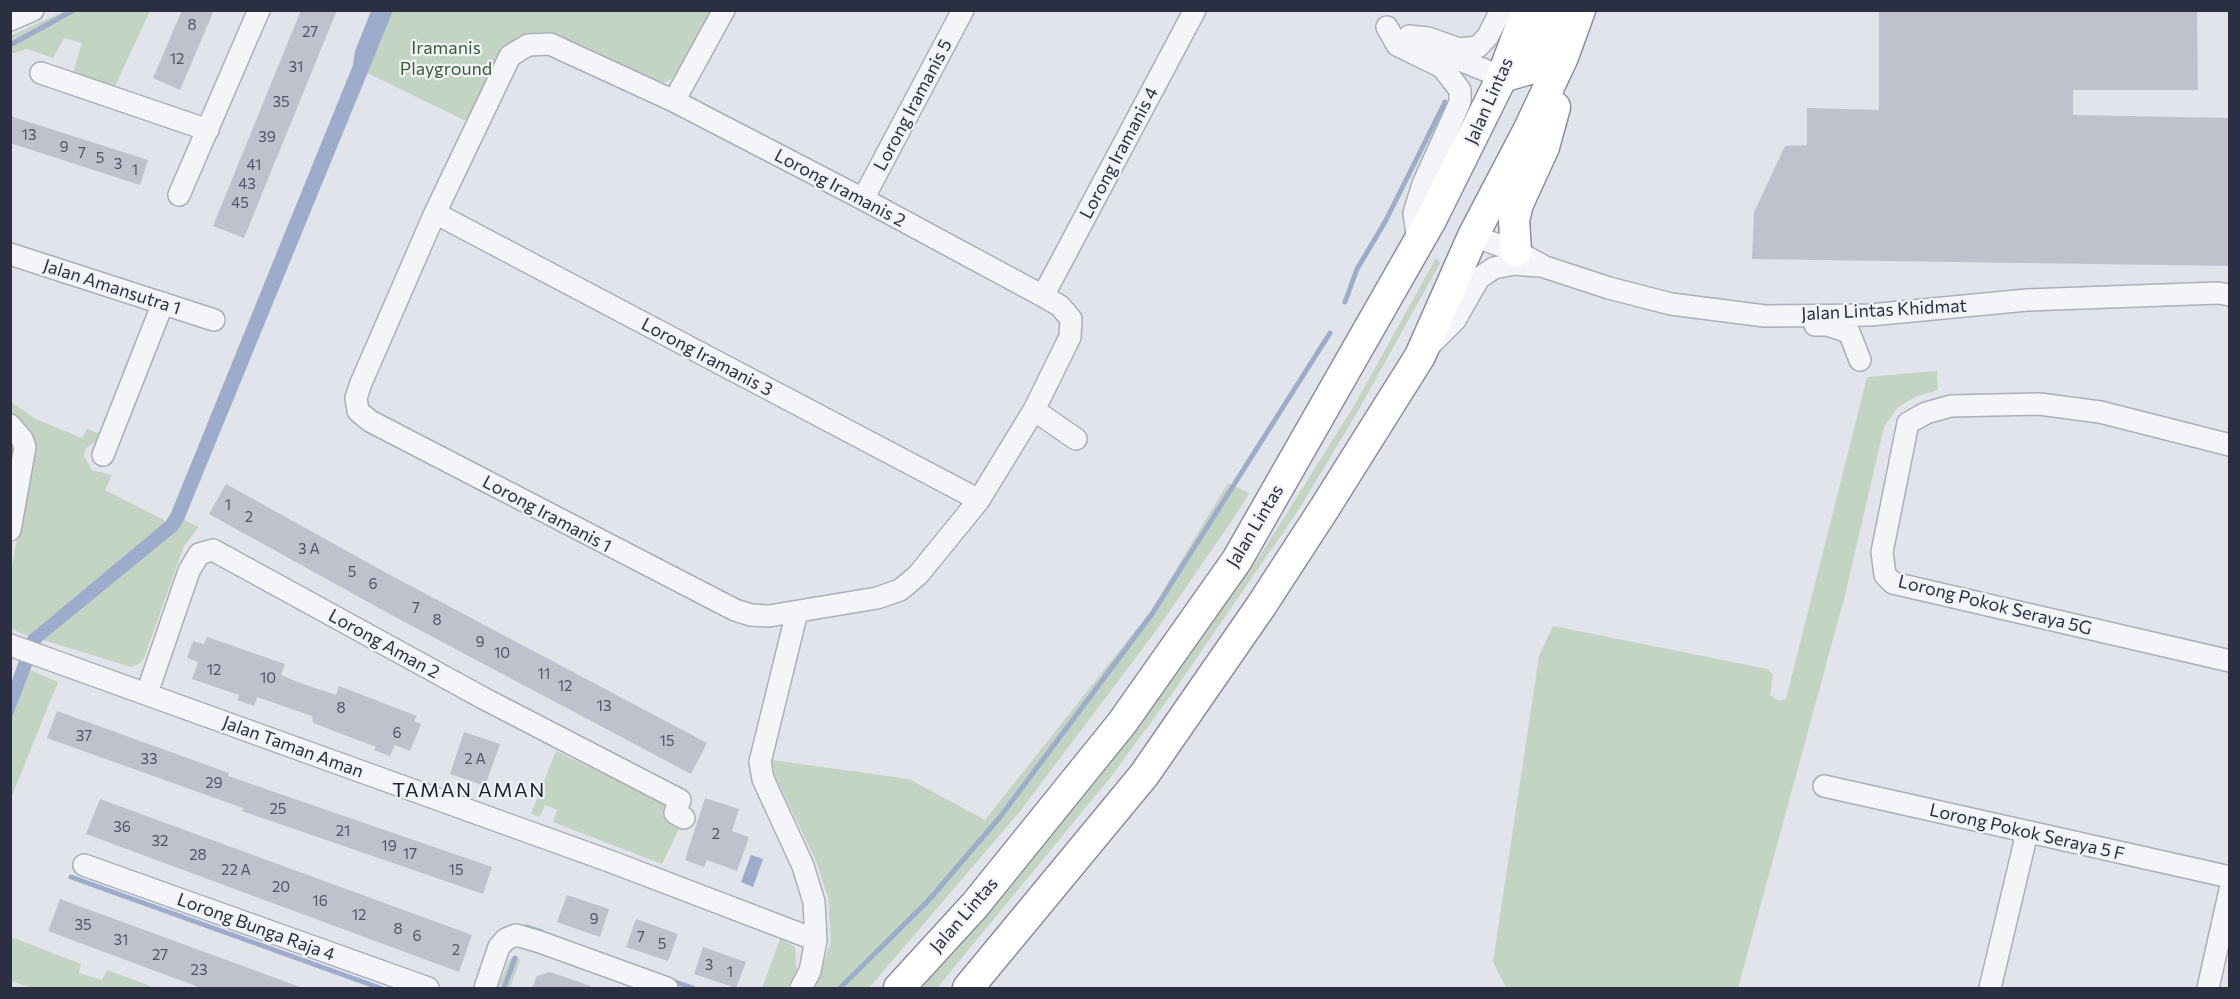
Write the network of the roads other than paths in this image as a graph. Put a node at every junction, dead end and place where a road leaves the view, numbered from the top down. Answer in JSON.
{"nodes":[{"id":1,"x":33,"y":10,"type":"edge"},
{"id":2,"x":259,"y":10,"type":"edge"},
{"id":3,"x":724,"y":10,"type":"edge"},
{"id":4,"x":963,"y":10,"type":"edge"},
{"id":5,"x":1195,"y":10,"type":"edge"},
{"id":6,"x":1501,"y":10,"type":"edge"},
{"id":7,"x":1527,"y":10,"type":"edge"},
{"id":8,"x":1558,"y":10,"type":"edge"},
{"id":9,"x":1581,"y":10,"type":"edge"},
{"id":10,"x":10,"y":20,"type":"edge"},
{"id":11,"x":1387,"y":27,"type":"dead end"},
{"id":12,"x":510,"y":56,"type":"joint"},
{"id":13,"x":1563,"y":57,"type":"junction"},
{"id":14,"x":41,"y":72,"type":"dead end"},
{"id":15,"x":1502,"y":77,"type":"junction"},
{"id":16,"x":674,"y":101,"type":"junction"},
{"id":17,"x":208,"y":130,"type":"junction"},
{"id":18,"x":179,"y":195,"type":"dead end"},
{"id":19,"x":863,"y":199,"type":"junction"},
{"id":20,"x":435,"y":213,"type":"junction"},
{"id":21,"x":1473,"y":236,"type":"junction"},
{"id":22,"x":1418,"y":241,"type":"junction"},
{"id":23,"x":1516,"y":251,"type":"junction"},
{"id":24,"x":10,"y":254,"type":"edge"},
{"id":25,"x":1545,"y":267,"type":"junction"},
{"id":26,"x":2226,"y":293,"type":"edge"},
{"id":27,"x":1043,"y":296,"type":"junction"},
{"id":28,"x":163,"y":303,"type":"junction"},
{"id":29,"x":1765,"y":316,"type":"junction"},
{"id":30,"x":214,"y":320,"type":"dead end"},
{"id":31,"x":1420,"y":356,"type":"junction"},
{"id":32,"x":1860,"y":360,"type":"dead end"},
{"id":33,"x":1034,"y":410,"type":"junction"},
{"id":34,"x":10,"y":425,"type":"edge"},
{"id":35,"x":1076,"y":439,"type":"dead end"},
{"id":36,"x":2229,"y":445,"type":"edge"},
{"id":37,"x":103,"y":455,"type":"dead end"},
{"id":38,"x":979,"y":500,"type":"junction"},
{"id":39,"x":10,"y":530,"type":"edge"},
{"id":40,"x":1237,"y":560,"type":"junction"},
{"id":41,"x":796,"y":612,"type":"junction"},
{"id":42,"x":23,"y":651,"type":"edge"},
{"id":43,"x":2229,"y":660,"type":"edge"},
{"id":44,"x":147,"y":693,"type":"junction"},
{"id":45,"x":1824,"y":786,"type":"dead end"},
{"id":46,"x":684,"y":818,"type":"dead end"},
{"id":47,"x":2027,"y":833,"type":"junction"},
{"id":48,"x":84,"y":864,"type":"dead end"},
{"id":49,"x":2229,"y":877,"type":"edge"},
{"id":50,"x":2229,"y":890,"type":"edge"},
{"id":51,"x":816,"y":940,"type":"junction"},
{"id":52,"x":428,"y":988,"type":"edge"},
{"id":53,"x":485,"y":988,"type":"edge"},
{"id":54,"x":667,"y":988,"type":"edge"},
{"id":55,"x":801,"y":988,"type":"edge"},
{"id":56,"x":899,"y":988,"type":"edge"},
{"id":57,"x":968,"y":988,"type":"edge"},
{"id":58,"x":1990,"y":988,"type":"edge"},
{"id":59,"x":2208,"y":988,"type":"edge"}],
"edges":[{"from":1,"to":10,"type":"street"},
{"from":2,"to":17,"type":"street"},
{"from":3,"to":16,"type":"street"},
{"from":4,"to":19,"type":"street","name":"Lorong Iramanis 5"},
{"from":5,"to":27,"type":"street","name":"Lorong Iramanis 4"},
{"from":6,"to":15,"type":"street"},
{"from":7,"to":15,"type":"highway","name":"Jalan Lintas"},
{"from":8,"to":15,"type":"highway"},
{"from":9,"to":13,"type":"highway"},
{"from":11,"to":22,"type":"street"},
{"from":12,"to":16,"type":"street","name":"Lorong Iramanis 2"},
{"from":12,"to":20,"type":"street","name":"Lorong Iramanis 1"},
{"from":13,"to":21,"type":"highway"},
{"from":13,"to":23,"type":"highway"},
{"from":14,"to":17,"type":"street"},
{"from":15,"to":22,"type":"highway","name":"Jalan Lintas"},
{"from":16,"to":19,"type":"street","name":"Lorong Iramanis 2"},
{"from":17,"to":18,"type":"street"},
{"from":19,"to":27,"type":"street","name":"Lorong Iramanis 2"},
{"from":20,"to":38,"type":"street","name":"Lorong Iramanis 3"},
{"from":20,"to":41,"type":"street","name":"Lorong Iramanis 1"},
{"from":21,"to":23,"type":"street"},
{"from":21,"to":31,"type":"highway"},
{"from":21,"to":40,"type":"highway"},
{"from":22,"to":40,"type":"highway","name":"Jalan Lintas"},
{"from":23,"to":25,"type":"street"},
{"from":24,"to":28,"type":"street","name":"Jalan Amansutra 1"},
{"from":25,"to":29,"type":"street","name":"Jalan Lintas Khidmat"},
{"from":25,"to":31,"type":"street"},
{"from":26,"to":29,"type":"street","name":"Jalan Lintas Khidmat"},
{"from":27,"to":33,"type":"street","name":"Lorong Iramanis 2"},
{"from":28,"to":30,"type":"street","name":"Jalan Amansutra 1"},
{"from":28,"to":37,"type":"street"},
{"from":29,"to":32,"type":"street"},
{"from":31,"to":57,"type":"highway"},
{"from":33,"to":35,"type":"street"},
{"from":33,"to":38,"type":"street","name":"Lorong Iramanis 1"},
{"from":34,"to":39,"type":"street"},
{"from":36,"to":43,"type":"street","name":"Lorong Pokok Seraya 5G"},
{"from":38,"to":41,"type":"street","name":"Lorong Iramanis 1"},
{"from":40,"to":56,"type":"highway","name":"Jalan Lintas"},
{"from":41,"to":51,"type":"street"},
{"from":42,"to":44,"type":"street","name":"Jalan Taman Aman"},
{"from":44,"to":46,"type":"street","name":"Lorong Aman 2"},
{"from":44,"to":51,"type":"street","name":"Jalan Taman Aman"},
{"from":45,"to":47,"type":"street","name":"Lorong Pokok Seraya 5 F"},
{"from":47,"to":49,"type":"street","name":"Lorong Pokok Seraya 5 F"},
{"from":47,"to":58,"type":"street"},
{"from":48,"to":52,"type":"street","name":"Lorong Bunga Raja 4"},
{"from":50,"to":59,"type":"street"},
{"from":51,"to":55,"type":"street"},
{"from":53,"to":54,"type":"street"}]}
